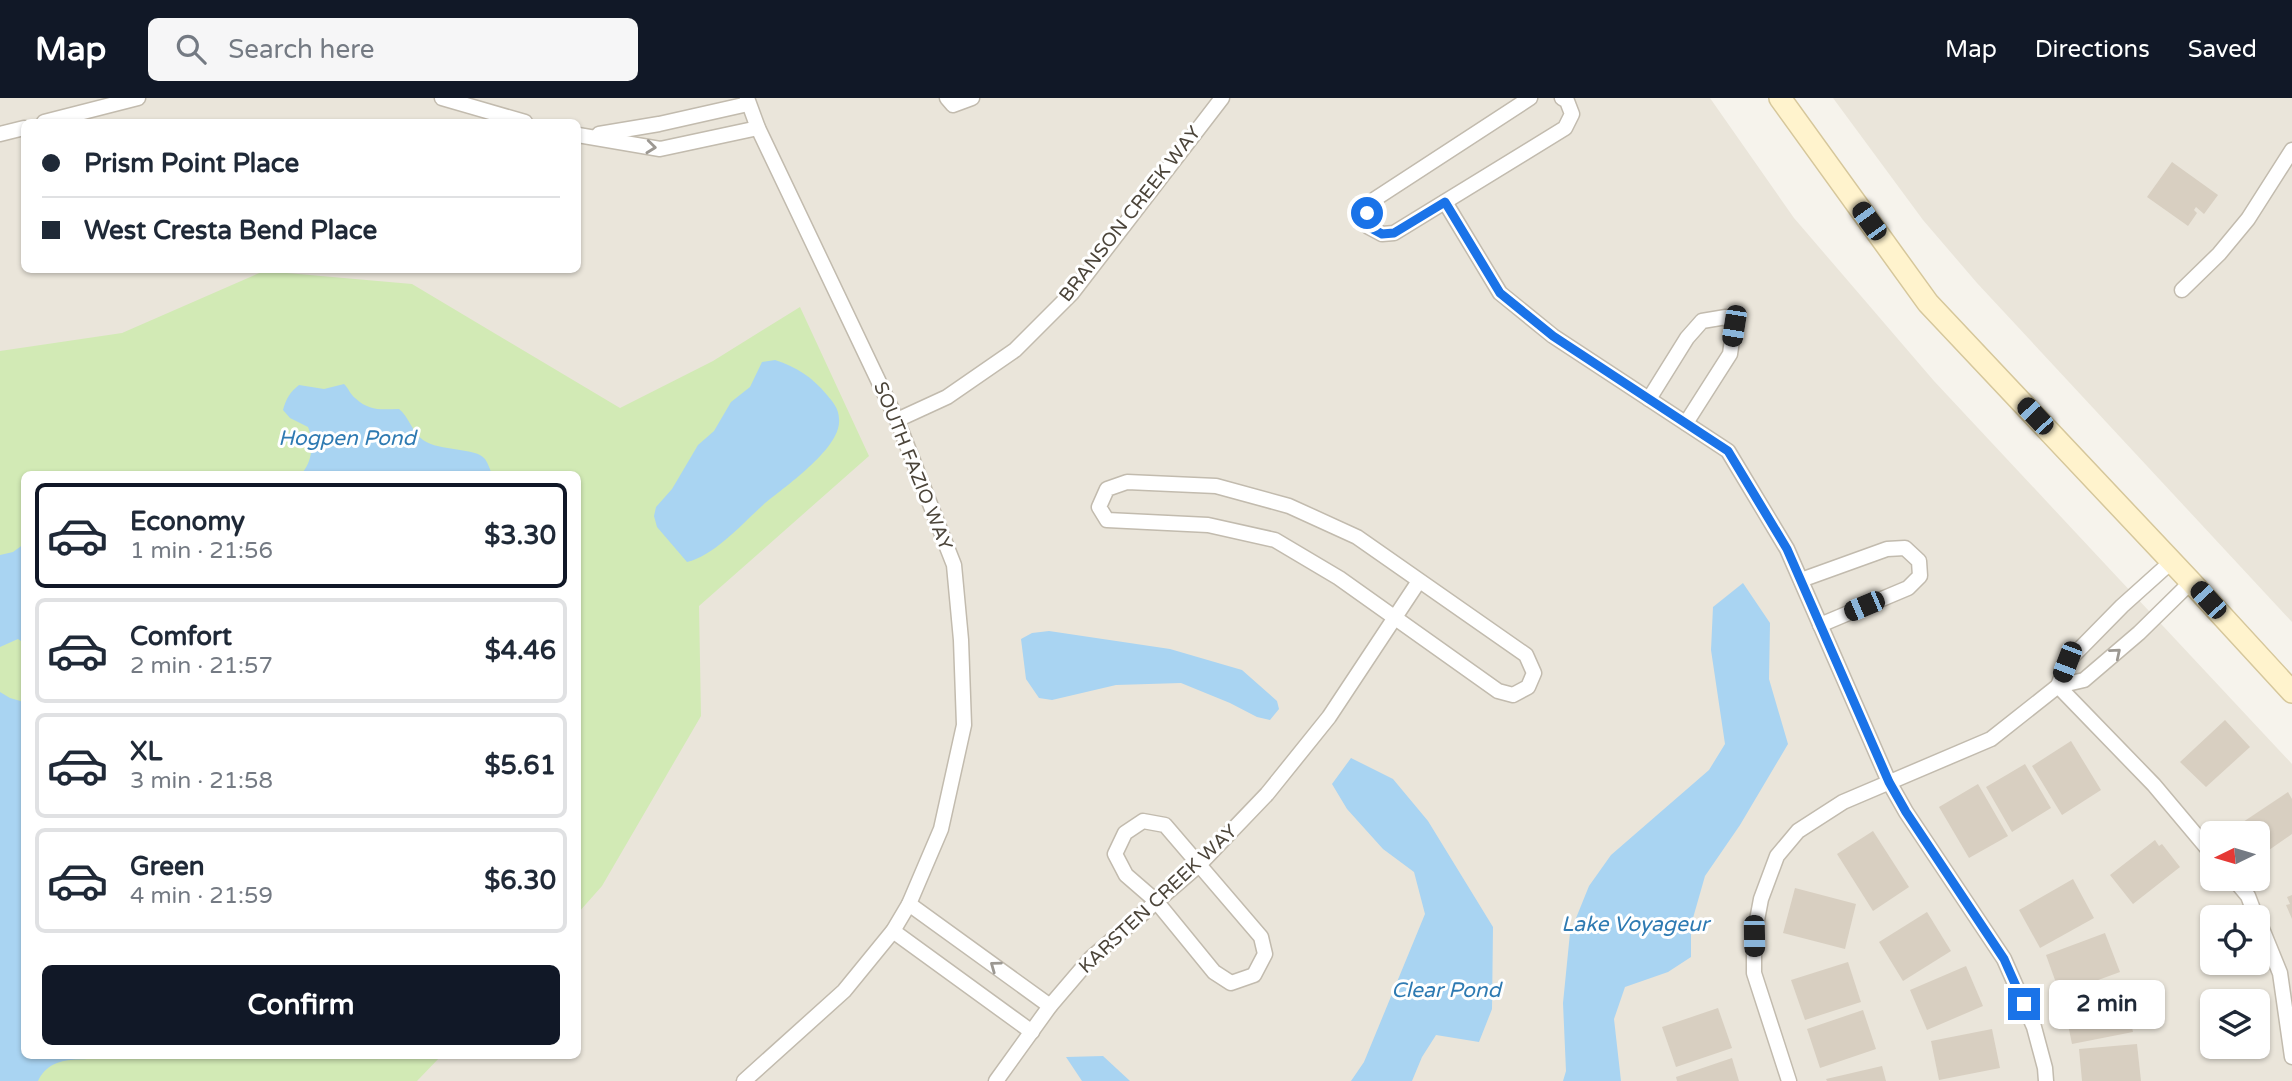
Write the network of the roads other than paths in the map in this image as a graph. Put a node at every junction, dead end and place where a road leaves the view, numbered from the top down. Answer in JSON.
{"nodes":[{"id":1,"x":138,"y":98,"type":"edge"},
{"id":2,"x":442,"y":98,"type":"edge"},
{"id":3,"x":947,"y":98,"type":"edge"},
{"id":4,"x":972,"y":98,"type":"edge"},
{"id":5,"x":1222,"y":98,"type":"edge"},
{"id":6,"x":1530,"y":98,"type":"edge"},
{"id":7,"x":1562,"y":98,"type":"edge"},
{"id":8,"x":1780,"y":98,"type":"edge"},
{"id":9,"x":747,"y":101,"type":"edge"},
{"id":10,"x":56,"y":119,"type":"edge"},
{"id":11,"x":515,"y":119,"type":"edge"},
{"id":12,"x":758,"y":128,"type":"junction"},
{"id":13,"x":21,"y":129,"type":"edge"},
{"id":14,"x":0,"y":134,"type":"edge"},
{"id":15,"x":581,"y":136,"type":"edge"},
{"id":16,"x":2292,"y":150,"type":"edge"},
{"id":17,"x":1445,"y":202,"type":"junction"},
{"id":18,"x":2182,"y":290,"type":"dead end"},
{"id":19,"x":1649,"y":399,"type":"junction"},
{"id":20,"x":897,"y":420,"type":"junction"},
{"id":21,"x":1686,"y":423,"type":"junction"},
{"id":22,"x":2171,"y":562,"type":"junction"},
{"id":23,"x":1801,"y":580,"type":"junction"},
{"id":24,"x":1419,"y":581,"type":"junction"},
{"id":25,"x":2191,"y":582,"type":"junction"},
{"id":26,"x":1395,"y":616,"type":"junction"},
{"id":27,"x":1820,"y":625,"type":"junction"},
{"id":28,"x":2058,"y":686,"type":"junction"},
{"id":29,"x":2292,"y":692,"type":"edge"},
{"id":30,"x":1889,"y":782,"type":"junction"},
{"id":31,"x":2200,"y":840,"type":"edge"},
{"id":32,"x":1199,"y":865,"type":"junction"},
{"id":33,"x":1156,"y":901,"type":"junction"},
{"id":34,"x":909,"y":904,"type":"junction"},
{"id":35,"x":893,"y":931,"type":"junction"},
{"id":36,"x":2270,"y":949,"type":"edge"},
{"id":37,"x":1050,"y":1006,"type":"junction"},
{"id":38,"x":1031,"y":1032,"type":"junction"},
{"id":39,"x":2292,"y":1057,"type":"edge"},
{"id":40,"x":744,"y":1081,"type":"edge"},
{"id":41,"x":996,"y":1081,"type":"edge"},
{"id":42,"x":1790,"y":1081,"type":"edge"},
{"id":43,"x":2046,"y":1081,"type":"edge"}],
"edges":[{"from":1,"to":10,"type":"street"},
{"from":2,"to":11,"type":"street"},
{"from":3,"to":4,"type":"street"},
{"from":5,"to":20,"type":"street","name":"BRANSON CREEK WAY"},
{"from":6,"to":17,"type":"street"},
{"from":7,"to":17,"type":"street"},
{"from":8,"to":22,"type":"main road"},
{"from":9,"to":12,"type":"street","name":"SOUTH FAZIO WAY"},
{"from":9,"to":15,"type":"street"},
{"from":15,"to":12,"type":"street","one_way":true},
{"from":12,"to":20,"type":"street","name":"SOUTH FAZIO WAY"},
{"from":13,"to":14,"type":"street"},
{"from":16,"to":18,"type":"street"},
{"from":17,"to":19,"type":"street"},
{"from":19,"to":21,"type":"street"},
{"from":19,"to":21,"type":"street"},
{"from":20,"to":34,"type":"street","name":"SOUTH FAZIO WAY"},
{"from":21,"to":23,"type":"street"},
{"from":22,"to":25,"type":"main road"},
{"from":22,"to":28,"type":"street"},
{"from":23,"to":27,"type":"street"},
{"from":23,"to":27,"type":"street"},
{"from":24,"to":26,"type":"street","name":"KARSTEN CREEK WAY"},
{"from":24,"to":26,"type":"street"},
{"from":24,"to":26,"type":"street"},
{"from":28,"to":25,"type":"street","one_way":true},
{"from":25,"to":29,"type":"main road"},
{"from":26,"to":32,"type":"street","name":"KARSTEN CREEK WAY"},
{"from":27,"to":30,"type":"street"},
{"from":28,"to":30,"type":"street"},
{"from":28,"to":31,"type":"street"},
{"from":30,"to":42,"type":"street"},
{"from":30,"to":43,"type":"street"},
{"from":32,"to":33,"type":"street","name":"KARSTEN CREEK WAY"},
{"from":32,"to":33,"type":"street"},
{"from":32,"to":33,"type":"street"},
{"from":33,"to":37,"type":"street","name":"KARSTEN CREEK WAY"},
{"from":34,"to":35,"type":"street","name":"SOUTH FAZIO WAY"},
{"from":37,"to":34,"type":"street","one_way":true},
{"from":35,"to":38,"type":"street"},
{"from":35,"to":40,"type":"street","name":"SOUTH FAZIO WAY"},
{"from":36,"to":39,"type":"street"},
{"from":37,"to":38,"type":"street","name":"KARSTEN CREEK WAY"},
{"from":38,"to":41,"type":"street","name":"KARSTEN CREEK WAY"}]}
